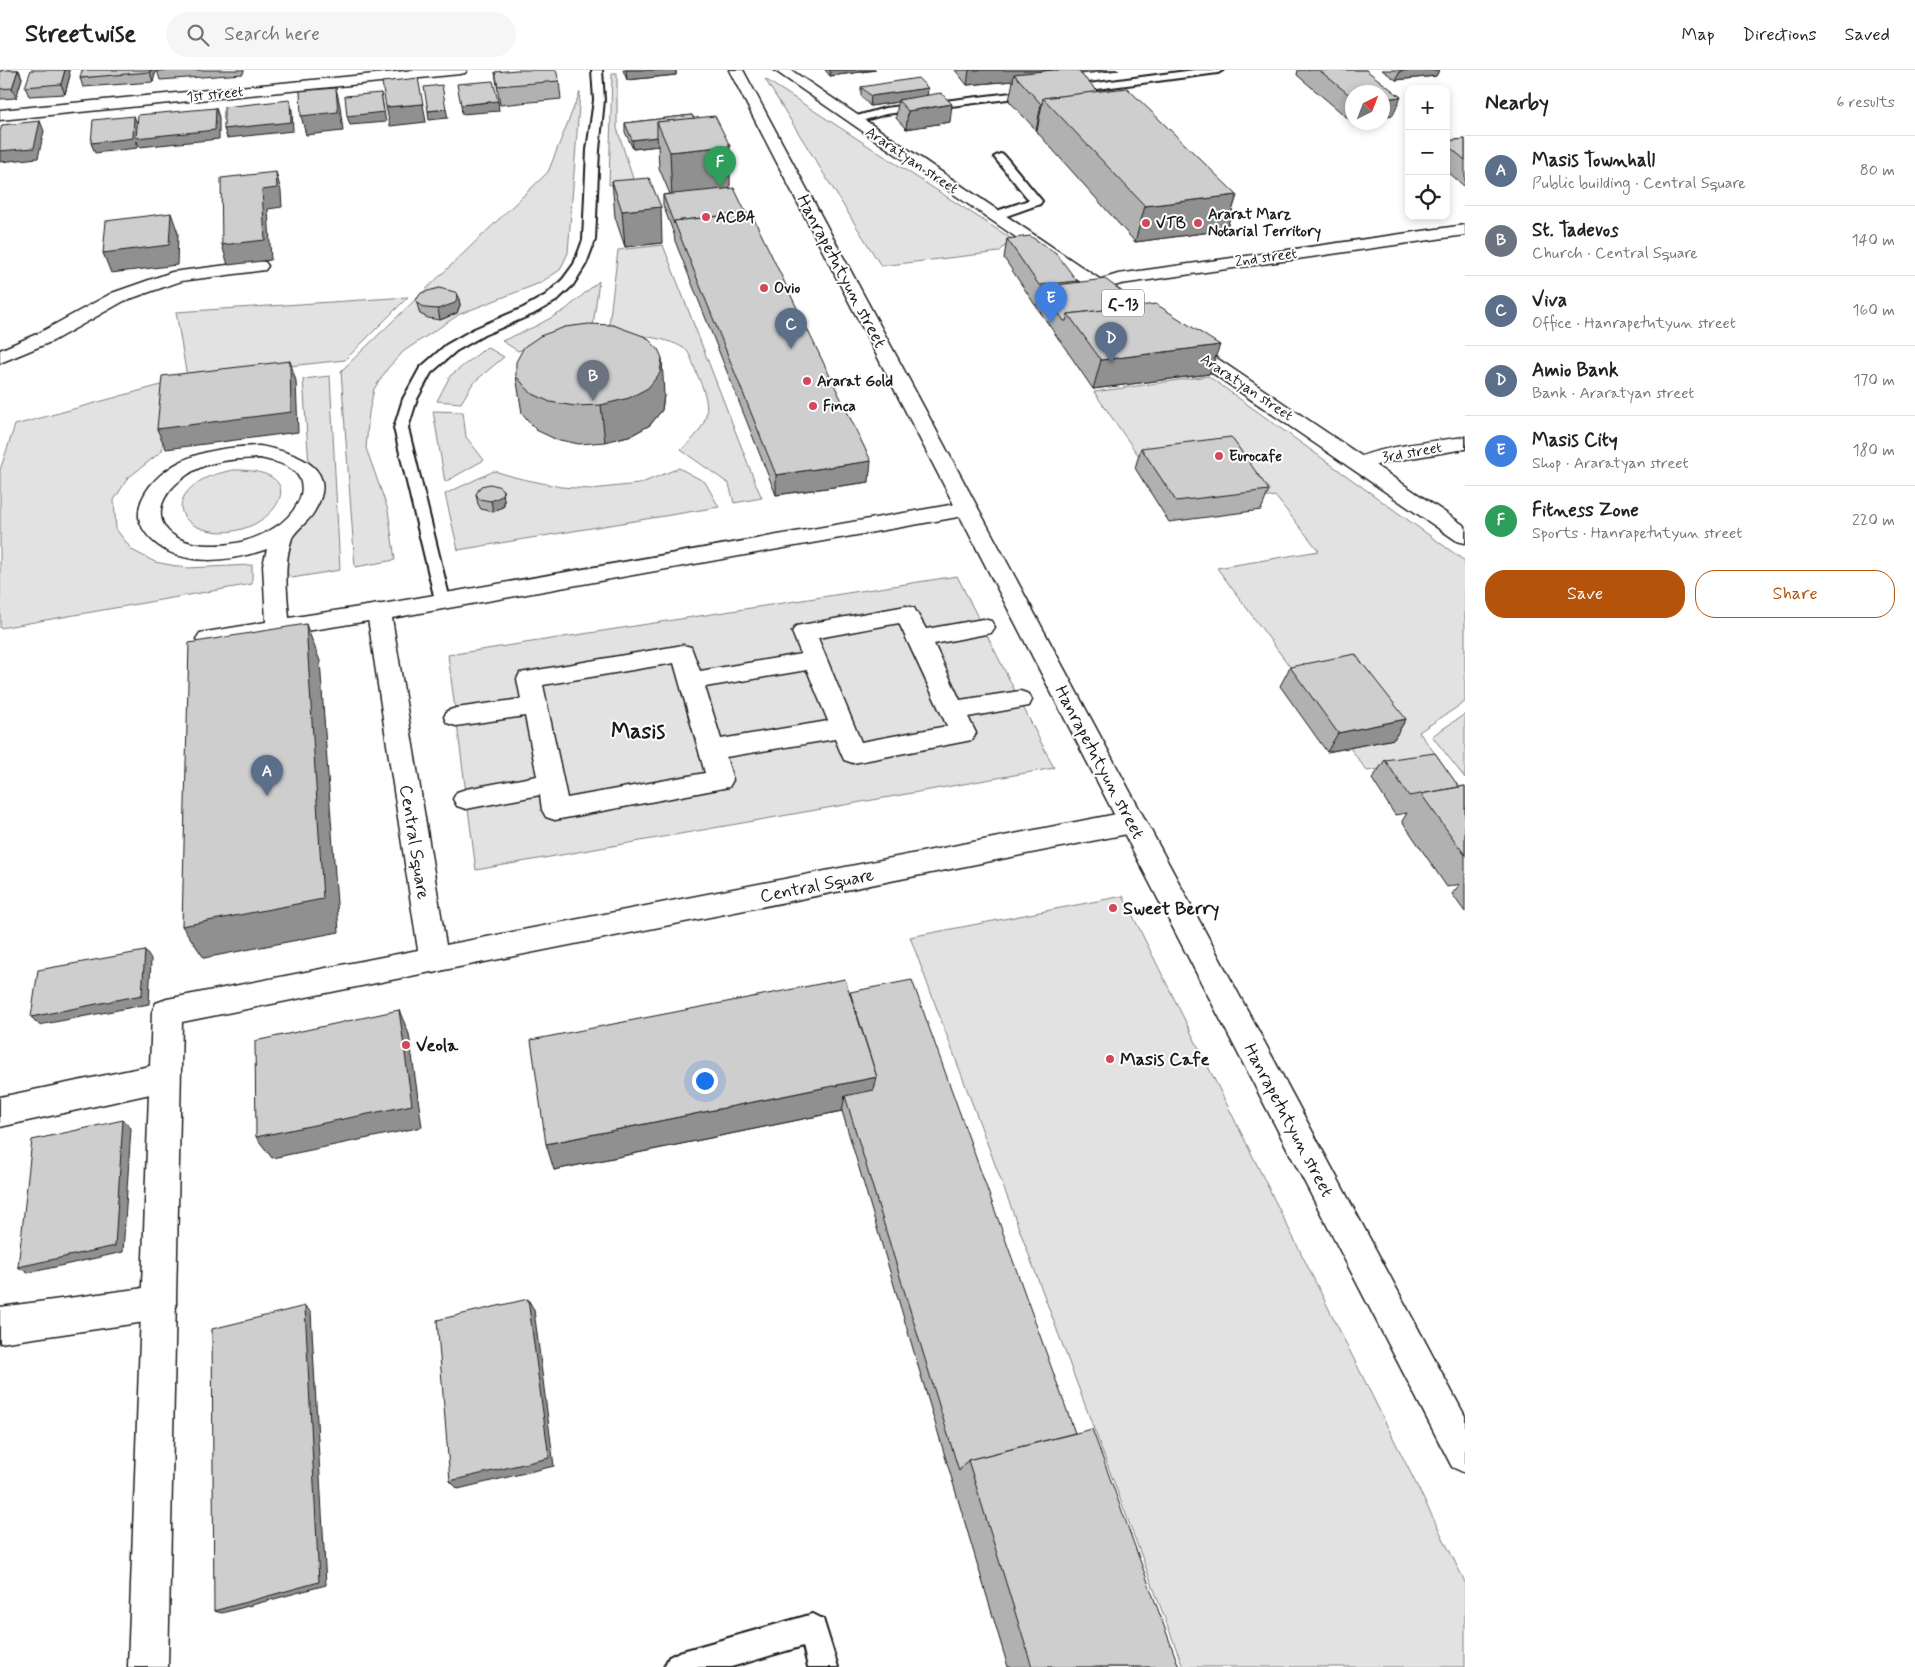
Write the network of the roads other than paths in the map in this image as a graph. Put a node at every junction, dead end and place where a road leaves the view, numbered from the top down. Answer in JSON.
{"nodes":[{"id":1,"x":460,"y":70,"type":"edge"},
{"id":2,"x":597,"y":70,"type":"edge"},
{"id":3,"x":736,"y":70,"type":"edge"},
{"id":4,"x":781,"y":70,"type":"edge"},
{"id":5,"x":1218,"y":70,"type":"edge"},
{"id":6,"x":1168,"y":74,"type":"edge"},
{"id":7,"x":0,"y":115,"type":"edge"},
{"id":8,"x":854,"y":120,"type":"junction"},
{"id":9,"x":1000,"y":157,"type":"dead end"},
{"id":10,"x":995,"y":216,"type":"junction"},
{"id":11,"x":1465,"y":230,"type":"edge"},
{"id":12,"x":258,"y":266,"type":"edge"},
{"id":13,"x":1098,"y":286,"type":"junction"},
{"id":14,"x":1130,"y":308,"type":"edge"},
{"id":15,"x":1172,"y":336,"type":"edge"},
{"id":16,"x":0,"y":357,"type":"edge"},
{"id":17,"x":1465,"y":443,"type":"edge"},
{"id":18,"x":1360,"y":464,"type":"junction"},
{"id":19,"x":968,"y":509,"type":"junction"},
{"id":20,"x":283,"y":532,"type":"junction"},
{"id":21,"x":1465,"y":536,"type":"edge"},
{"id":22,"x":442,"y":600,"type":"junction"},
{"id":23,"x":379,"y":612,"type":"junction"},
{"id":24,"x":983,"y":627,"type":"dead end"},
{"id":25,"x":278,"y":628,"type":"junction"},
{"id":26,"x":919,"y":638,"type":"junction"},
{"id":27,"x":208,"y":639,"type":"edge"},
{"id":28,"x":815,"y":660,"type":"junction"},
{"id":29,"x":691,"y":681,"type":"junction"},
{"id":30,"x":1020,"y":700,"type":"dead end"},
{"id":31,"x":534,"y":706,"type":"junction"},
{"id":32,"x":952,"y":710,"type":"junction"},
{"id":33,"x":456,"y":717,"type":"dead end"},
{"id":34,"x":843,"y":728,"type":"junction"},
{"id":35,"x":712,"y":750,"type":"junction"},
{"id":36,"x":552,"y":783,"type":"junction"},
{"id":37,"x":466,"y":799,"type":"dead end"},
{"id":38,"x":1132,"y":822,"type":"junction"},
{"id":39,"x":434,"y":961,"type":"junction"},
{"id":40,"x":164,"y":1077,"type":"junction"},
{"id":41,"x":0,"y":1112,"type":"edge"},
{"id":42,"x":159,"y":1303,"type":"junction"},
{"id":43,"x":0,"y":1325,"type":"edge"},
{"id":44,"x":1465,"y":1454,"type":"edge"},
{"id":45,"x":148,"y":1667,"type":"edge"},
{"id":46,"x":679,"y":1667,"type":"edge"},
{"id":47,"x":823,"y":1667,"type":"edge"}],
"edges":[{"from":1,"to":7,"type":"street","name":"1st street"},
{"from":2,"to":22,"type":"lane"},
{"from":3,"to":19,"type":"street","name":"Hanrapetutyun street"},
{"from":4,"to":8,"type":"street","name":"Araratyan street","number":"Հ-13"},
{"from":5,"to":6,"type":"lane"},
{"from":6,"to":8,"type":"lane"},
{"from":8,"to":10,"type":"street","name":"Araratyan street","number":"Հ-13"},
{"from":9,"to":10,"type":"lane"},
{"from":10,"to":13,"type":"street","name":"Araratyan street","number":"Հ-13"},
{"from":11,"to":13,"type":"street","name":"2nd street"},
{"from":12,"to":16,"type":"street"},
{"from":13,"to":14,"type":"street","name":"Araratyan street","number":"Հ-13"},
{"from":15,"to":18,"type":"street","name":"Araratyan street"},
{"from":17,"to":18,"type":"street","name":"3rd street"},
{"from":18,"to":21,"type":"street","name":"Araratyan street"},
{"from":19,"to":22,"type":"street"},
{"from":19,"to":38,"type":"street","name":"Hanrapetutyun street"},
{"from":20,"to":20,"type":"street"},
{"from":20,"to":25,"type":"street"},
{"from":22,"to":23,"type":"street"},
{"from":23,"to":25,"type":"street"},
{"from":23,"to":39,"type":"street","name":"Central Square"},
{"from":24,"to":26,"type":"street"},
{"from":25,"to":27,"type":"street"},
{"from":26,"to":28,"type":"street"},
{"from":26,"to":32,"type":"street"},
{"from":28,"to":29,"type":"street"},
{"from":28,"to":34,"type":"street"},
{"from":29,"to":31,"type":"street"},
{"from":29,"to":35,"type":"street"},
{"from":30,"to":32,"type":"street"},
{"from":31,"to":33,"type":"street"},
{"from":31,"to":36,"type":"street"},
{"from":32,"to":34,"type":"street"},
{"from":34,"to":35,"type":"street"},
{"from":35,"to":36,"type":"street"},
{"from":36,"to":37,"type":"street"},
{"from":38,"to":39,"type":"street","name":"Central Square"},
{"from":38,"to":44,"type":"street","name":"Hanrapetutyun street"},
{"from":39,"to":40,"type":"street"},
{"from":40,"to":41,"type":"street"},
{"from":40,"to":42,"type":"street"},
{"from":42,"to":43,"type":"street"},
{"from":42,"to":45,"type":"street"},
{"from":46,"to":47,"type":"lane"}]}
